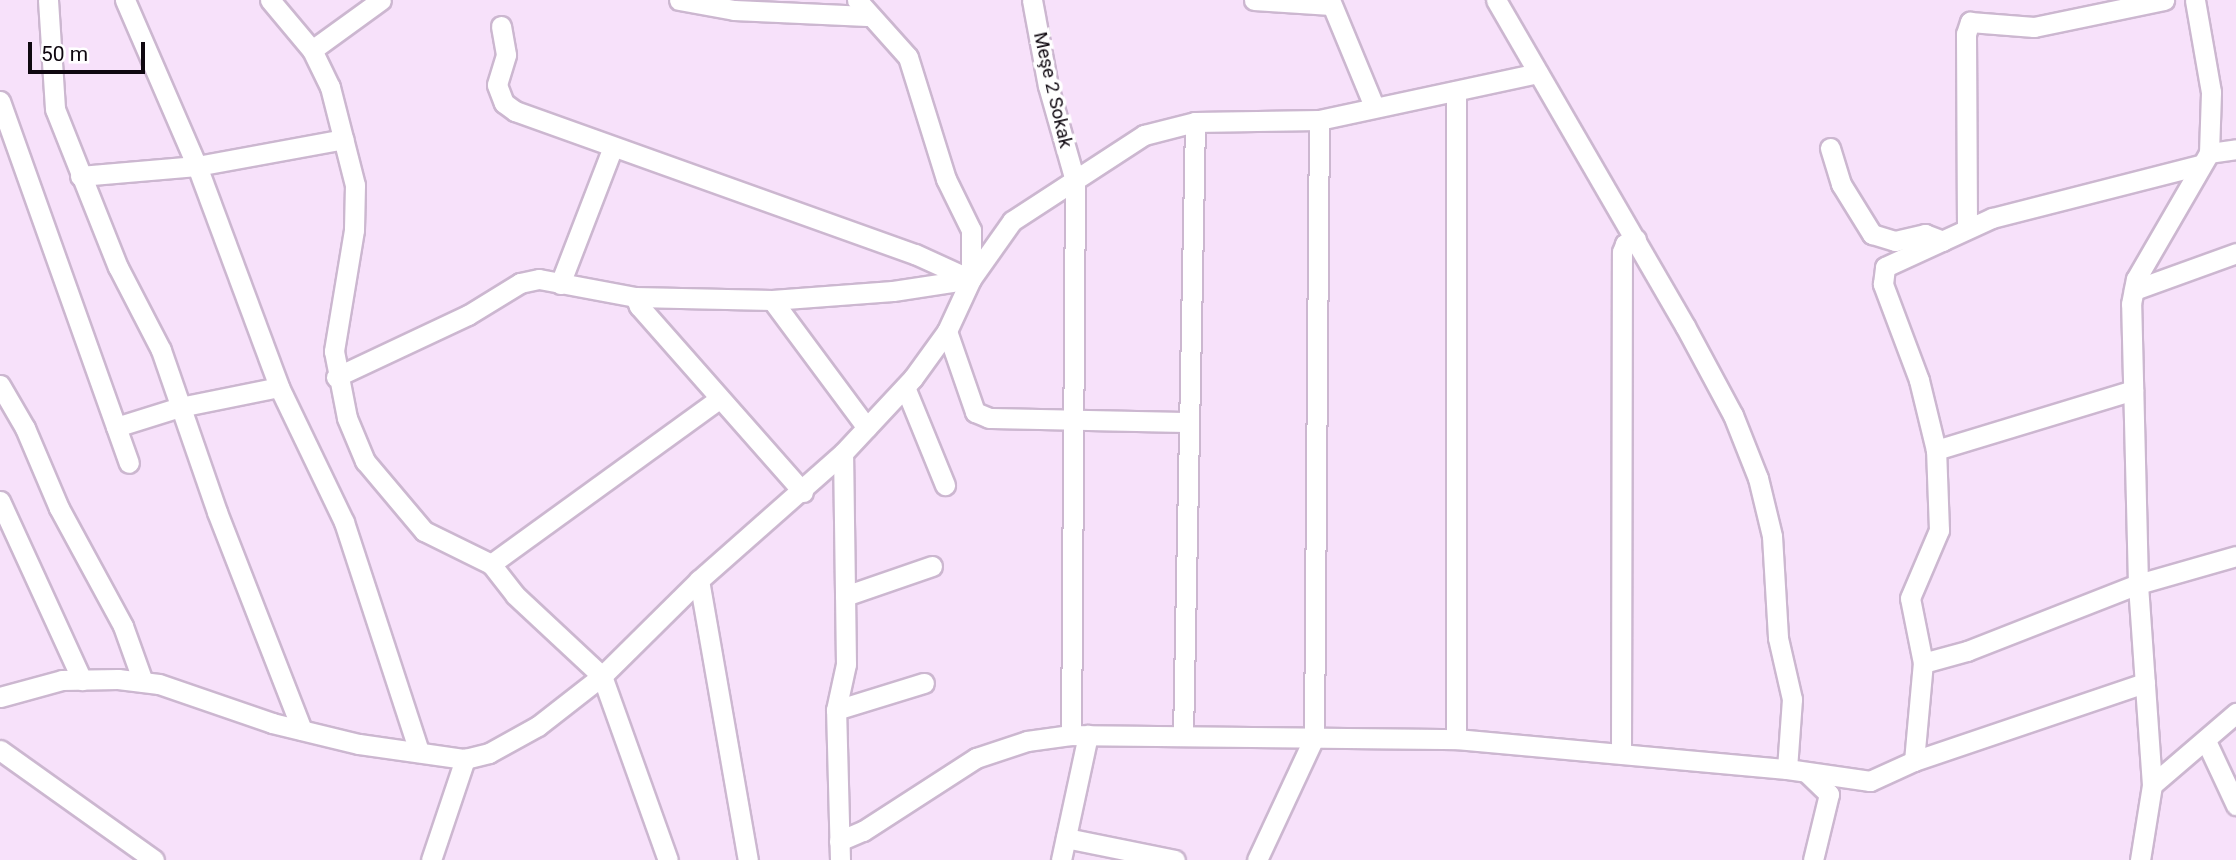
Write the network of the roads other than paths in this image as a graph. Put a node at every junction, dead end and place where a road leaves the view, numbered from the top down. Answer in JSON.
{"nodes":[{"id":1,"x":48,"y":0,"type":"edge"},
{"id":2,"x":125,"y":0,"type":"edge"},
{"id":3,"x":270,"y":0,"type":"edge"},
{"id":4,"x":381,"y":0,"type":"edge"},
{"id":5,"x":679,"y":0,"type":"edge"},
{"id":6,"x":1032,"y":0,"type":"edge"},
{"id":7,"x":1254,"y":0,"type":"edge"},
{"id":8,"x":1496,"y":0,"type":"edge"},
{"id":9,"x":2164,"y":0,"type":"edge"},
{"id":10,"x":2195,"y":0,"type":"edge"},
{"id":11,"x":1331,"y":3,"type":"edge"},
{"id":12,"x":732,"y":5,"type":"edge"},
{"id":13,"x":862,"y":8,"type":"edge"},
{"id":14,"x":501,"y":26,"type":"dead end"},
{"id":15,"x":312,"y":50,"type":"junction"},
{"id":16,"x":1538,"y":73,"type":"junction"},
{"id":17,"x":1456,"y":91,"type":"junction"},
{"id":18,"x":0,"y":101,"type":"edge"},
{"id":19,"x":1374,"y":106,"type":"junction"},
{"id":20,"x":1319,"y":120,"type":"junction"},
{"id":21,"x":1195,"y":122,"type":"junction"},
{"id":22,"x":344,"y":139,"type":"junction"},
{"id":23,"x":613,"y":147,"type":"junction"},
{"id":24,"x":1830,"y":148,"type":"dead end"},
{"id":25,"x":2236,"y":149,"type":"edge"},
{"id":26,"x":2204,"y":159,"type":"junction"},
{"id":27,"x":197,"y":166,"type":"junction"},
{"id":28,"x":80,"y":176,"type":"junction"},
{"id":29,"x":1075,"y":181,"type":"junction"},
{"id":30,"x":1967,"y":226,"type":"junction"},
{"id":31,"x":1636,"y":239,"type":"junction"},
{"id":32,"x":1943,"y":240,"type":"junction"},
{"id":33,"x":2236,"y":253,"type":"edge"},
{"id":34,"x":971,"y":279,"type":"junction"},
{"id":35,"x":560,"y":284,"type":"junction"},
{"id":36,"x":2134,"y":290,"type":"junction"},
{"id":37,"x":635,"y":296,"type":"junction"},
{"id":38,"x":772,"y":300,"type":"junction"},
{"id":39,"x":947,"y":331,"type":"junction"},
{"id":40,"x":336,"y":377,"type":"junction"},
{"id":41,"x":0,"y":385,"type":"edge"},
{"id":42,"x":279,"y":387,"type":"junction"},
{"id":43,"x":905,"y":387,"type":"junction"},
{"id":44,"x":2133,"y":390,"type":"junction"},
{"id":45,"x":719,"y":399,"type":"junction"},
{"id":46,"x":180,"y":407,"type":"junction"},
{"id":47,"x":1072,"y":421,"type":"junction"},
{"id":48,"x":1187,"y":422,"type":"junction"},
{"id":49,"x":116,"y":427,"type":"junction"},
{"id":50,"x":867,"y":428,"type":"junction"},
{"id":51,"x":1937,"y":450,"type":"junction"},
{"id":52,"x":843,"y":453,"type":"junction"},
{"id":53,"x":128,"y":463,"type":"dead end"},
{"id":54,"x":945,"y":485,"type":"dead end"},
{"id":55,"x":803,"y":492,"type":"junction"},
{"id":56,"x":0,"y":501,"type":"edge"},
{"id":57,"x":2236,"y":556,"type":"edge"},
{"id":58,"x":491,"y":564,"type":"junction"},
{"id":59,"x":932,"y":566,"type":"dead end"},
{"id":60,"x":699,"y":580,"type":"junction"},
{"id":61,"x":2138,"y":584,"type":"junction"},
{"id":62,"x":845,"y":596,"type":"junction"},
{"id":63,"x":1923,"y":663,"type":"junction"},
{"id":64,"x":602,"y":676,"type":"junction"},
{"id":65,"x":82,"y":680,"type":"junction"},
{"id":66,"x":143,"y":682,"type":"junction"},
{"id":67,"x":924,"y":683,"type":"dead end"},
{"id":68,"x":2145,"y":683,"type":"junction"},
{"id":69,"x":0,"y":697,"type":"edge"},
{"id":70,"x":835,"y":710,"type":"junction"},
{"id":71,"x":2236,"y":713,"type":"edge"},
{"id":72,"x":302,"y":730,"type":"junction"},
{"id":73,"x":1080,"y":735,"type":"junction"},
{"id":74,"x":1183,"y":736,"type":"junction"},
{"id":75,"x":1314,"y":738,"type":"junction"},
{"id":76,"x":1456,"y":739,"type":"junction"},
{"id":77,"x":2206,"y":741,"type":"junction"},
{"id":78,"x":0,"y":750,"type":"edge"},
{"id":79,"x":419,"y":752,"type":"junction"},
{"id":80,"x":1620,"y":752,"type":"junction"},
{"id":81,"x":465,"y":759,"type":"junction"},
{"id":82,"x":1914,"y":761,"type":"junction"},
{"id":83,"x":1797,"y":770,"type":"junction"},
{"id":84,"x":2152,"y":785,"type":"junction"},
{"id":85,"x":2236,"y":806,"type":"edge"},
{"id":86,"x":1066,"y":838,"type":"junction"},
{"id":87,"x":839,"y":850,"type":"edge"},
{"id":88,"x":154,"y":860,"type":"edge"},
{"id":89,"x":431,"y":860,"type":"edge"},
{"id":90,"x":668,"y":860,"type":"edge"},
{"id":91,"x":748,"y":860,"type":"edge"},
{"id":92,"x":1061,"y":860,"type":"edge"},
{"id":93,"x":1175,"y":860,"type":"edge"},
{"id":94,"x":1256,"y":860,"type":"edge"},
{"id":95,"x":1812,"y":860,"type":"edge"},
{"id":96,"x":2140,"y":860,"type":"edge"}],
"edges":[{"from":1,"to":28,"type":"street"},
{"from":2,"to":27,"type":"street"},
{"from":3,"to":15,"type":"street"},
{"from":4,"to":15,"type":"street"},
{"from":5,"to":12,"type":"street"},
{"from":6,"to":29,"type":"street","name":"Meşe 2 Sokak"},
{"from":7,"to":11,"type":"street"},
{"from":8,"to":16,"type":"street"},
{"from":9,"to":30,"type":"street"},
{"from":10,"to":26,"type":"street"},
{"from":11,"to":19,"type":"street"},
{"from":12,"to":13,"type":"street"},
{"from":13,"to":34,"type":"street"},
{"from":14,"to":23,"type":"street"},
{"from":15,"to":22,"type":"street"},
{"from":16,"to":17,"type":"street"},
{"from":16,"to":31,"type":"street"},
{"from":17,"to":19,"type":"street"},
{"from":17,"to":76,"type":"street"},
{"from":18,"to":49,"type":"street"},
{"from":19,"to":20,"type":"street"},
{"from":20,"to":21,"type":"street"},
{"from":20,"to":75,"type":"street"},
{"from":21,"to":29,"type":"street"},
{"from":21,"to":48,"type":"street"},
{"from":22,"to":27,"type":"street"},
{"from":22,"to":40,"type":"street"},
{"from":23,"to":34,"type":"street"},
{"from":23,"to":35,"type":"street"},
{"from":24,"to":32,"type":"street"},
{"from":25,"to":26,"type":"street"},
{"from":26,"to":30,"type":"street"},
{"from":26,"to":36,"type":"street"},
{"from":27,"to":28,"type":"street"},
{"from":27,"to":42,"type":"street"},
{"from":28,"to":46,"type":"street"},
{"from":29,"to":34,"type":"street"},
{"from":29,"to":47,"type":"street","name":"Meşe 2 Sokak"},
{"from":30,"to":32,"type":"street"},
{"from":31,"to":80,"type":"street"},
{"from":31,"to":83,"type":"street"},
{"from":32,"to":51,"type":"street"},
{"from":33,"to":36,"type":"street"},
{"from":34,"to":38,"type":"street"},
{"from":34,"to":39,"type":"street"},
{"from":35,"to":37,"type":"street"},
{"from":35,"to":40,"type":"street"},
{"from":36,"to":44,"type":"street"},
{"from":37,"to":38,"type":"street"},
{"from":37,"to":45,"type":"street"},
{"from":38,"to":50,"type":"street"},
{"from":39,"to":43,"type":"street"},
{"from":39,"to":47,"type":"street"},
{"from":40,"to":58,"type":"street"},
{"from":41,"to":66,"type":"street"},
{"from":42,"to":46,"type":"street"},
{"from":42,"to":79,"type":"street"},
{"from":43,"to":50,"type":"street"},
{"from":43,"to":54,"type":"street"},
{"from":44,"to":51,"type":"street"},
{"from":44,"to":61,"type":"street"},
{"from":45,"to":55,"type":"street"},
{"from":45,"to":58,"type":"street"},
{"from":46,"to":49,"type":"street"},
{"from":46,"to":72,"type":"street"},
{"from":47,"to":48,"type":"street"},
{"from":47,"to":73,"type":"street","name":"Meşe 2 Sokak"},
{"from":48,"to":74,"type":"street"},
{"from":49,"to":53,"type":"street"},
{"from":50,"to":52,"type":"street"},
{"from":51,"to":63,"type":"street"},
{"from":52,"to":55,"type":"street"},
{"from":52,"to":62,"type":"street"},
{"from":55,"to":60,"type":"street"},
{"from":56,"to":65,"type":"street"},
{"from":57,"to":61,"type":"street"},
{"from":58,"to":64,"type":"street"},
{"from":59,"to":62,"type":"street"},
{"from":60,"to":64,"type":"street"},
{"from":60,"to":91,"type":"street"},
{"from":61,"to":63,"type":"street"},
{"from":61,"to":68,"type":"street"},
{"from":62,"to":70,"type":"street"},
{"from":63,"to":82,"type":"street"},
{"from":64,"to":81,"type":"street"},
{"from":64,"to":90,"type":"street"},
{"from":65,"to":66,"type":"street"},
{"from":65,"to":69,"type":"street"},
{"from":66,"to":72,"type":"street"},
{"from":67,"to":70,"type":"street"},
{"from":68,"to":82,"type":"street"},
{"from":68,"to":84,"type":"street"},
{"from":70,"to":87,"type":"street"},
{"from":71,"to":77,"type":"street"},
{"from":72,"to":79,"type":"street"},
{"from":73,"to":74,"type":"street"},
{"from":73,"to":86,"type":"street","name":"Meşe 2 Sokak"},
{"from":73,"to":87,"type":"street"},
{"from":74,"to":75,"type":"street"},
{"from":75,"to":76,"type":"street"},
{"from":75,"to":94,"type":"street"},
{"from":76,"to":80,"type":"street"},
{"from":77,"to":84,"type":"street"},
{"from":77,"to":85,"type":"street"},
{"from":78,"to":88,"type":"street"},
{"from":79,"to":81,"type":"street"},
{"from":80,"to":83,"type":"street"},
{"from":81,"to":89,"type":"street"},
{"from":82,"to":83,"type":"street"},
{"from":83,"to":95,"type":"street"},
{"from":84,"to":96,"type":"street"},
{"from":86,"to":92,"type":"street","name":"Meşe 2 Sokak"},
{"from":86,"to":93,"type":"street"}]}
